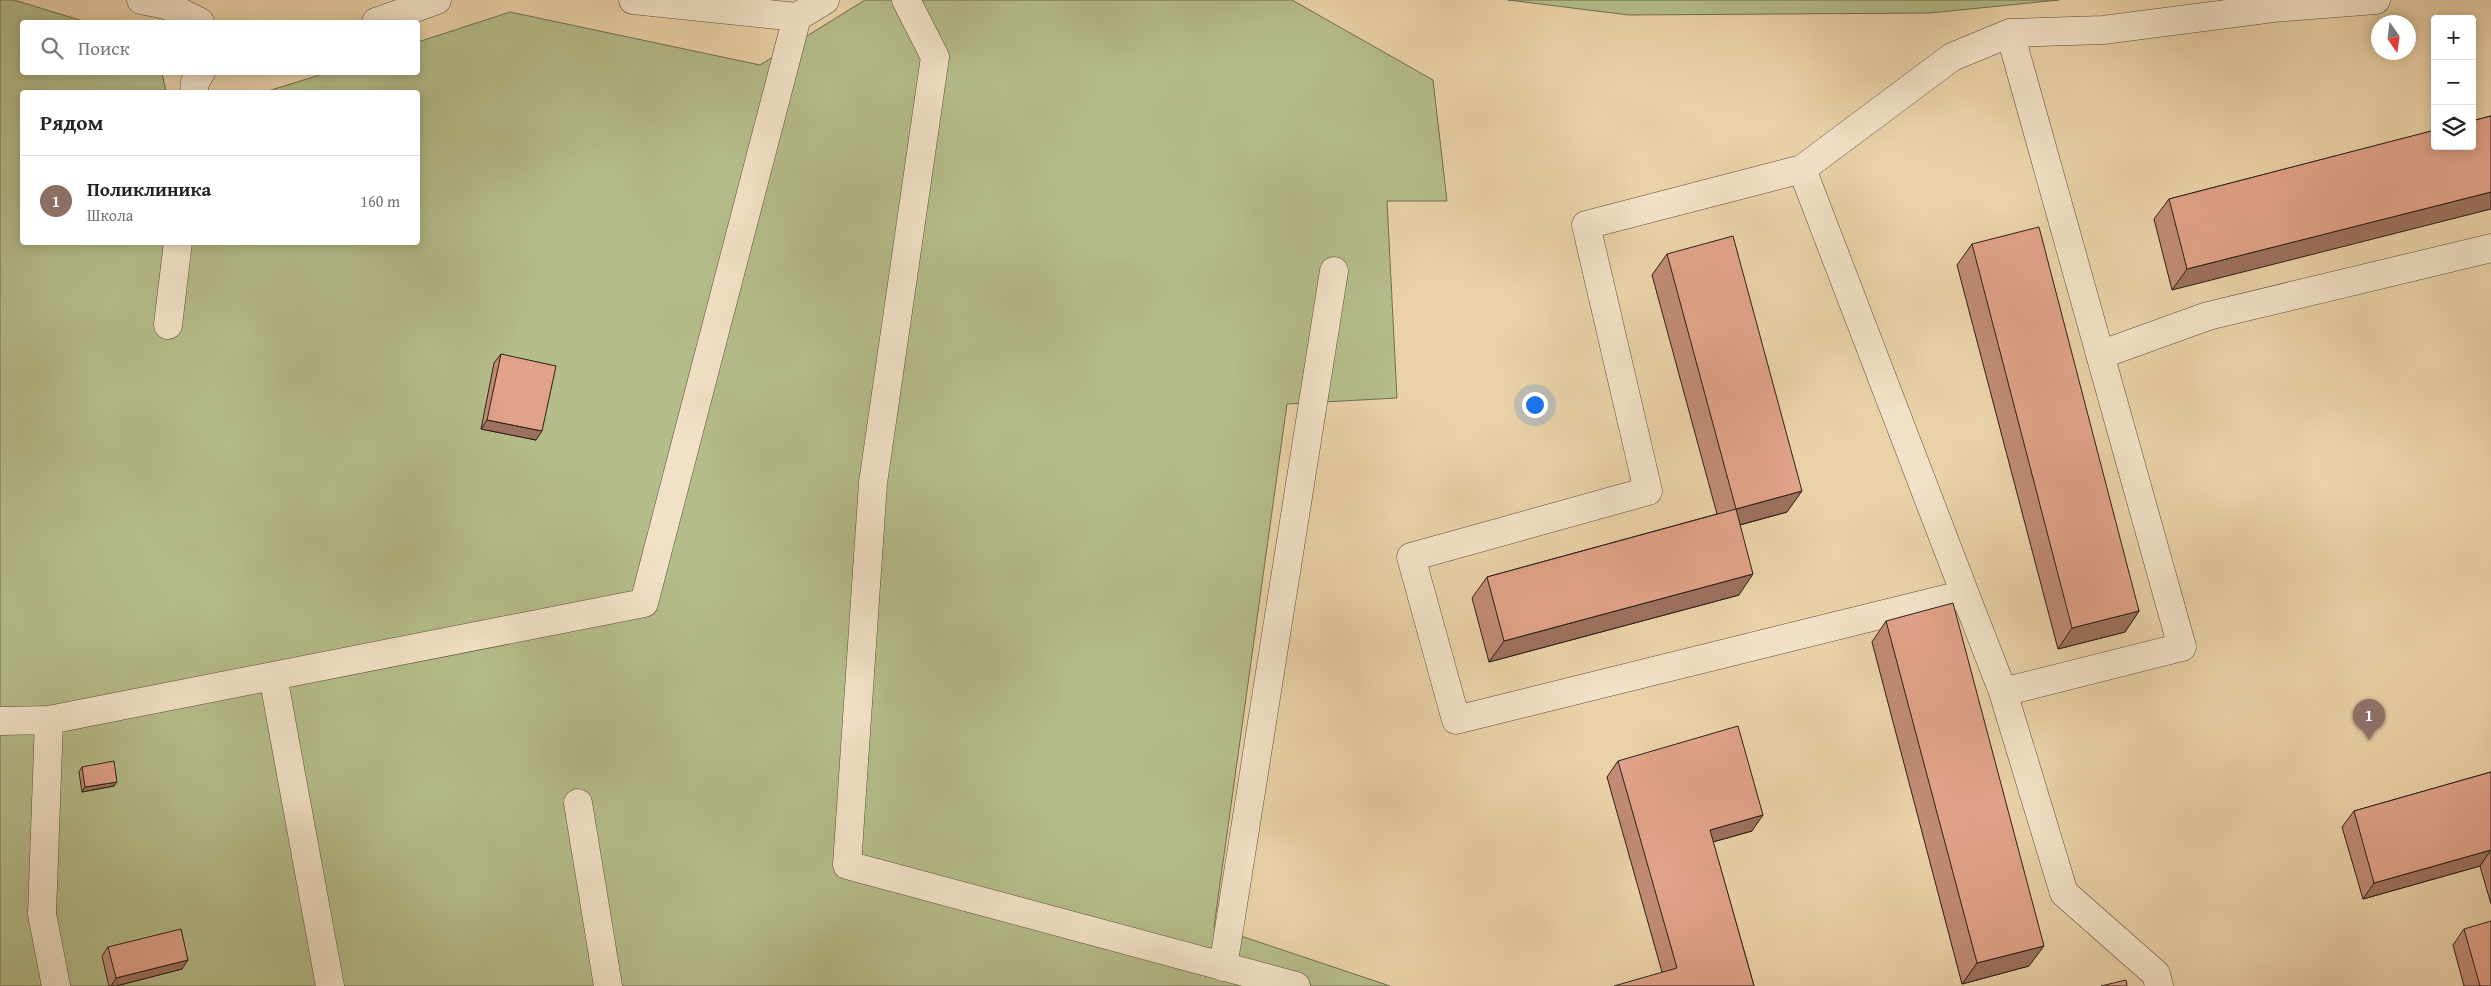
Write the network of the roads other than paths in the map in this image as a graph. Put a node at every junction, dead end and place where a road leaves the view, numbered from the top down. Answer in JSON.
{"nodes":[{"id":1,"x":140,"y":0,"type":"edge"},
{"id":2,"x":437,"y":0,"type":"edge"},
{"id":3,"x":633,"y":0,"type":"edge"},
{"id":4,"x":825,"y":0,"type":"edge"},
{"id":5,"x":906,"y":0,"type":"edge"},
{"id":6,"x":2376,"y":0,"type":"edge"},
{"id":7,"x":797,"y":17,"type":"junction"},
{"id":8,"x":196,"y":20,"type":"edge"},
{"id":9,"x":382,"y":20,"type":"edge"},
{"id":10,"x":2010,"y":32,"type":"junction"},
{"id":11,"x":199,"y":75,"type":"edge"},
{"id":12,"x":194,"y":90,"type":"edge"},
{"id":13,"x":1802,"y":169,"type":"junction"},
{"id":14,"x":178,"y":245,"type":"edge"},
{"id":15,"x":2491,"y":248,"type":"edge"},
{"id":16,"x":1334,"y":271,"type":"dead end"},
{"id":17,"x":168,"y":325,"type":"dead end"},
{"id":18,"x":2100,"y":355,"type":"junction"},
{"id":19,"x":1965,"y":594,"type":"junction"},
{"id":20,"x":273,"y":676,"type":"junction"},
{"id":21,"x":2003,"y":692,"type":"junction"},
{"id":22,"x":48,"y":720,"type":"junction"},
{"id":23,"x":0,"y":721,"type":"edge"},
{"id":24,"x":578,"y":803,"type":"dead end"},
{"id":25,"x":1223,"y":966,"type":"junction"},
{"id":26,"x":56,"y":986,"type":"edge"},
{"id":27,"x":330,"y":986,"type":"edge"},
{"id":28,"x":608,"y":986,"type":"edge"},
{"id":29,"x":1296,"y":986,"type":"edge"},
{"id":30,"x":2159,"y":986,"type":"edge"}],
"edges":[{"from":1,"to":8,"type":"street"},
{"from":2,"to":9,"type":"street"},
{"from":3,"to":7,"type":"street"},
{"from":4,"to":7,"type":"street"},
{"from":5,"to":25,"type":"street"},
{"from":6,"to":10,"type":"street"},
{"from":7,"to":20,"type":"street"},
{"from":10,"to":13,"type":"street"},
{"from":10,"to":18,"type":"street"},
{"from":11,"to":12,"type":"street"},
{"from":13,"to":19,"type":"street"},
{"from":13,"to":19,"type":"street"},
{"from":14,"to":17,"type":"street"},
{"from":15,"to":18,"type":"street"},
{"from":16,"to":25,"type":"street"},
{"from":18,"to":21,"type":"street"},
{"from":19,"to":21,"type":"street"},
{"from":20,"to":22,"type":"street"},
{"from":20,"to":27,"type":"street"},
{"from":21,"to":30,"type":"street"},
{"from":22,"to":23,"type":"street"},
{"from":22,"to":26,"type":"street"},
{"from":24,"to":28,"type":"street"},
{"from":25,"to":29,"type":"street"}]}
